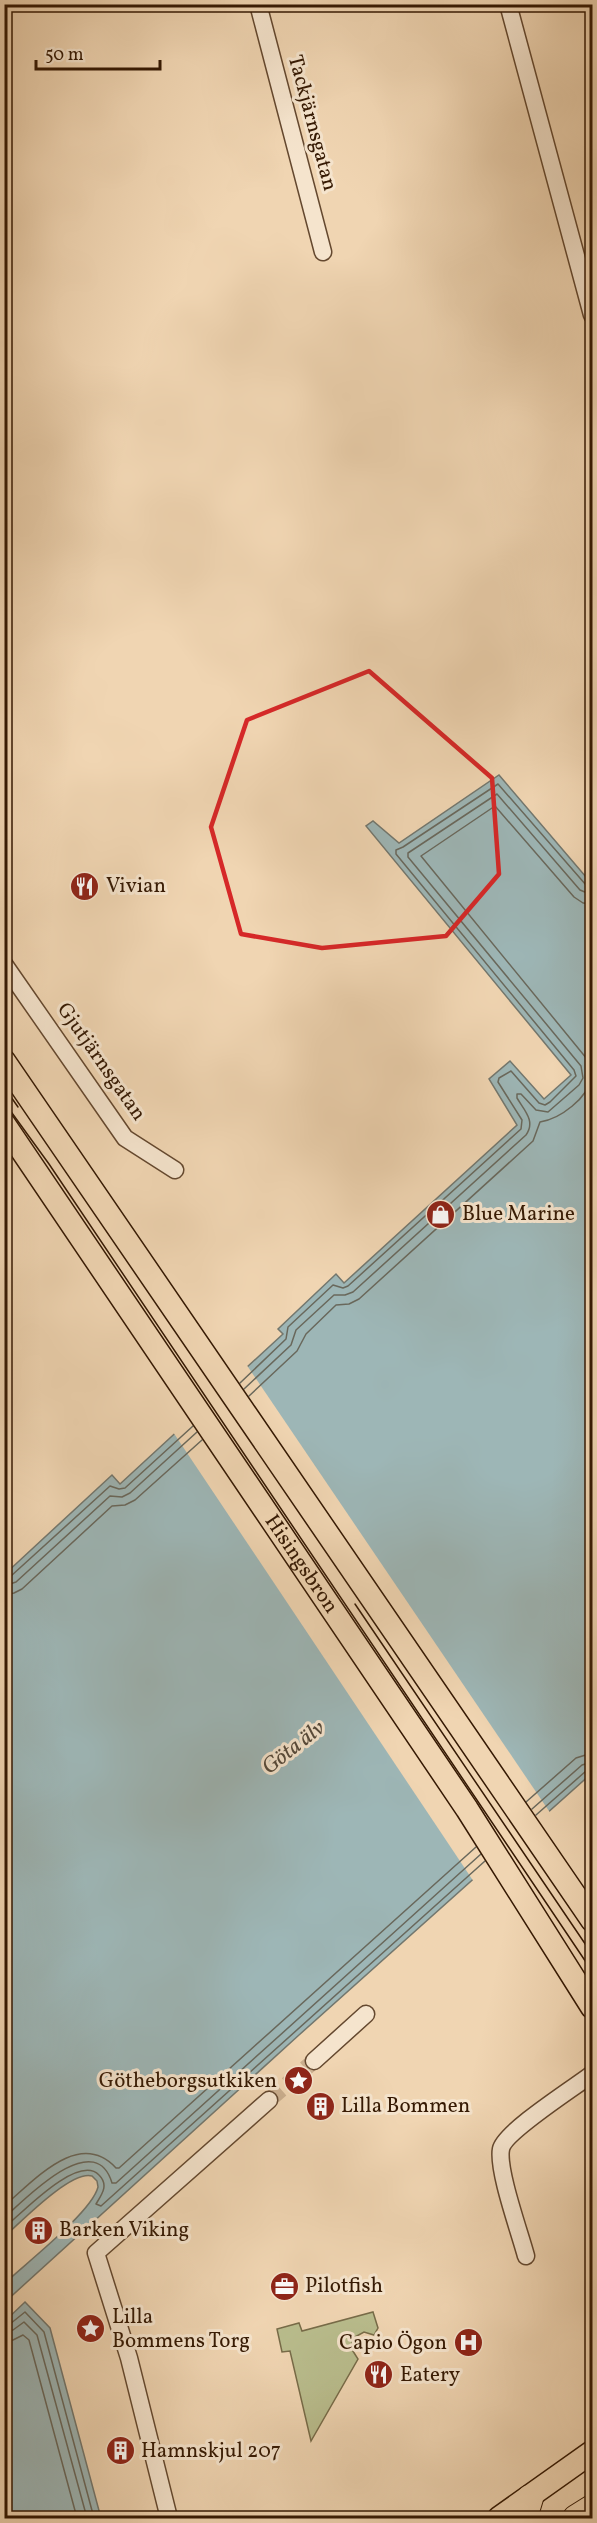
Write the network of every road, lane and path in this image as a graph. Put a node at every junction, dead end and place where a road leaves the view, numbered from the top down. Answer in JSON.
{"nodes":[{"id":1,"x":258,"y":4,"type":"edge"},
{"id":2,"x":508,"y":4,"type":"edge"},
{"id":3,"x":322,"y":252,"type":"dead end"},
{"id":4,"x":592,"y":315,"type":"edge"},
{"id":5,"x":4,"y":964,"type":"edge"},
{"id":6,"x":4,"y":1061,"type":"edge"},
{"id":7,"x":4,"y":1124,"type":"edge"},
{"id":8,"x":176,"y":1170,"type":"dead end"},
{"id":9,"x":592,"y":1920,"type":"edge"},
{"id":10,"x":592,"y":2007,"type":"edge"},
{"id":11,"x":366,"y":2014,"type":"dead end"},
{"id":12,"x":314,"y":2061,"type":"tunnel mouth"},
{"id":13,"x":592,"y":2074,"type":"edge"},
{"id":14,"x":269,"y":2100,"type":"tunnel mouth"},
{"id":15,"x":526,"y":2256,"type":"dead end"},
{"id":16,"x":592,"y":2452,"type":"edge"},
{"id":17,"x":527,"y":2508,"type":"edge"},
{"id":18,"x":592,"y":2508,"type":"edge"},
{"id":19,"x":169,"y":2518,"type":"edge"},
{"id":20,"x":499,"y":2518,"type":"edge"},
{"id":21,"x":576,"y":2518,"type":"edge"}],
"edges":[{"from":1,"to":3,"type":"street","name":"Tackjärnsgatan"},
{"from":2,"to":4,"type":"street"},
{"from":5,"to":8,"type":"street","name":"Gjutjärnsgatan"},
{"from":6,"to":9,"type":"main road","name":"Hisingsbron"},
{"from":7,"to":10,"type":"main road","name":"Hisingsbron"},
{"from":11,"to":12,"type":"street"},
{"from":13,"to":15,"type":"street"},
{"from":14,"to":19,"type":"street"},
{"from":16,"to":17,"type":"main road"},
{"from":17,"to":20,"type":"main road"},
{"from":18,"to":21,"type":"highway"}]}
